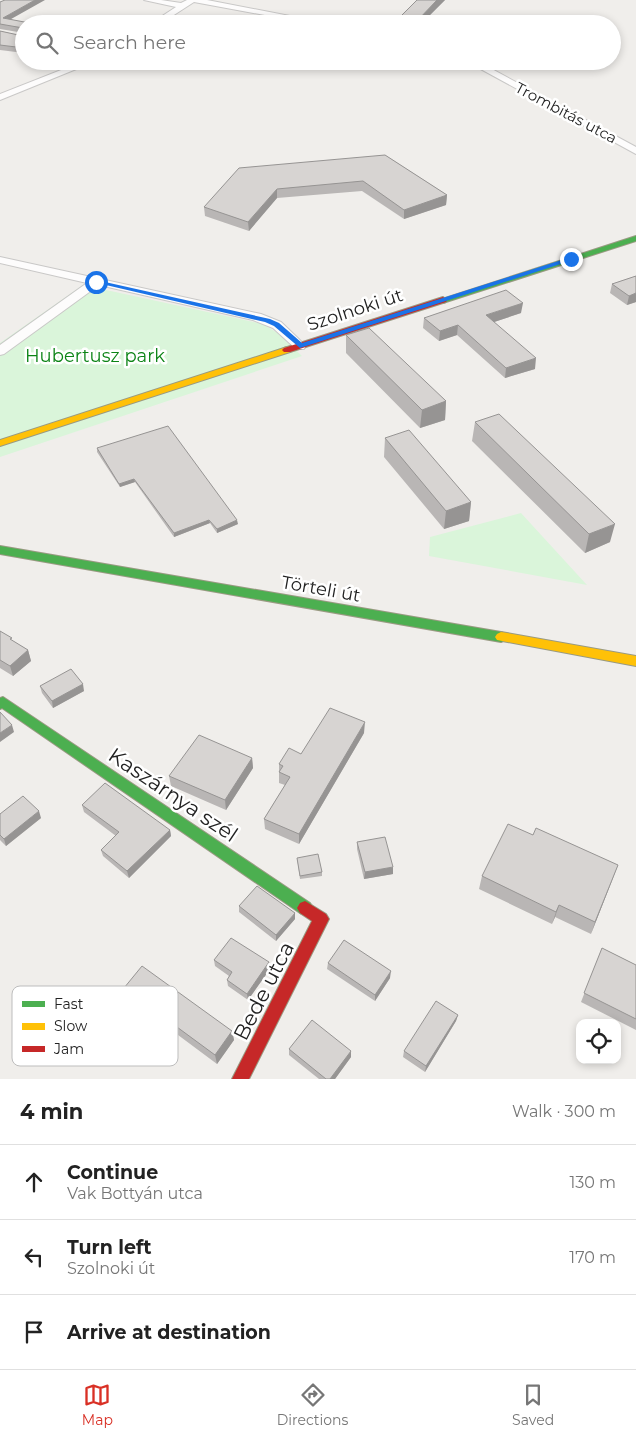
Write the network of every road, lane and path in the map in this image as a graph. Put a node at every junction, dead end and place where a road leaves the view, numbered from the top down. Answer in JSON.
{"nodes":[{"id":1,"x":148,"y":0,"type":"edge"},
{"id":2,"x":193,"y":0,"type":"edge"},
{"id":3,"x":182,"y":6,"type":"junction"},
{"id":4,"x":168,"y":15,"type":"edge"},
{"id":5,"x":277,"y":15,"type":"edge"},
{"id":6,"x":68,"y":70,"type":"edge"},
{"id":7,"x":487,"y":70,"type":"edge"},
{"id":8,"x":0,"y":96,"type":"edge"},
{"id":9,"x":636,"y":151,"type":"edge"},
{"id":10,"x":636,"y":238,"type":"edge"},
{"id":11,"x":0,"y":260,"type":"edge"},
{"id":12,"x":96,"y":282,"type":"junction"},
{"id":13,"x":300,"y":346,"type":"junction"},
{"id":14,"x":0,"y":351,"type":"edge"},
{"id":15,"x":0,"y":443,"type":"edge"},
{"id":16,"x":0,"y":550,"type":"edge"},
{"id":17,"x":636,"y":661,"type":"edge"},
{"id":18,"x":2,"y":703,"type":"edge"},
{"id":19,"x":321,"y":920,"type":"joint"},
{"id":20,"x":240,"y":1079,"type":"edge"}],
"edges":[{"from":1,"to":3,"type":"street"},
{"from":2,"to":3,"type":"street"},
{"from":2,"to":5,"type":"street"},
{"from":3,"to":4,"type":"street"},
{"from":6,"to":8,"type":"street"},
{"from":7,"to":9,"type":"street","name":"Trombitás utca"},
{"from":10,"to":13,"type":"main road","name":"Szolnoki út"},
{"from":11,"to":12,"type":"street"},
{"from":12,"to":13,"type":"street"},
{"from":12,"to":14,"type":"street"},
{"from":13,"to":15,"type":"main road","name":"Szolnoki út"},
{"from":16,"to":17,"type":"main road","name":"Törteli út"},
{"from":18,"to":19,"type":"main road","name":"Kaszárnya szél"},
{"from":19,"to":20,"type":"main road","name":"Bede utca"}]}
